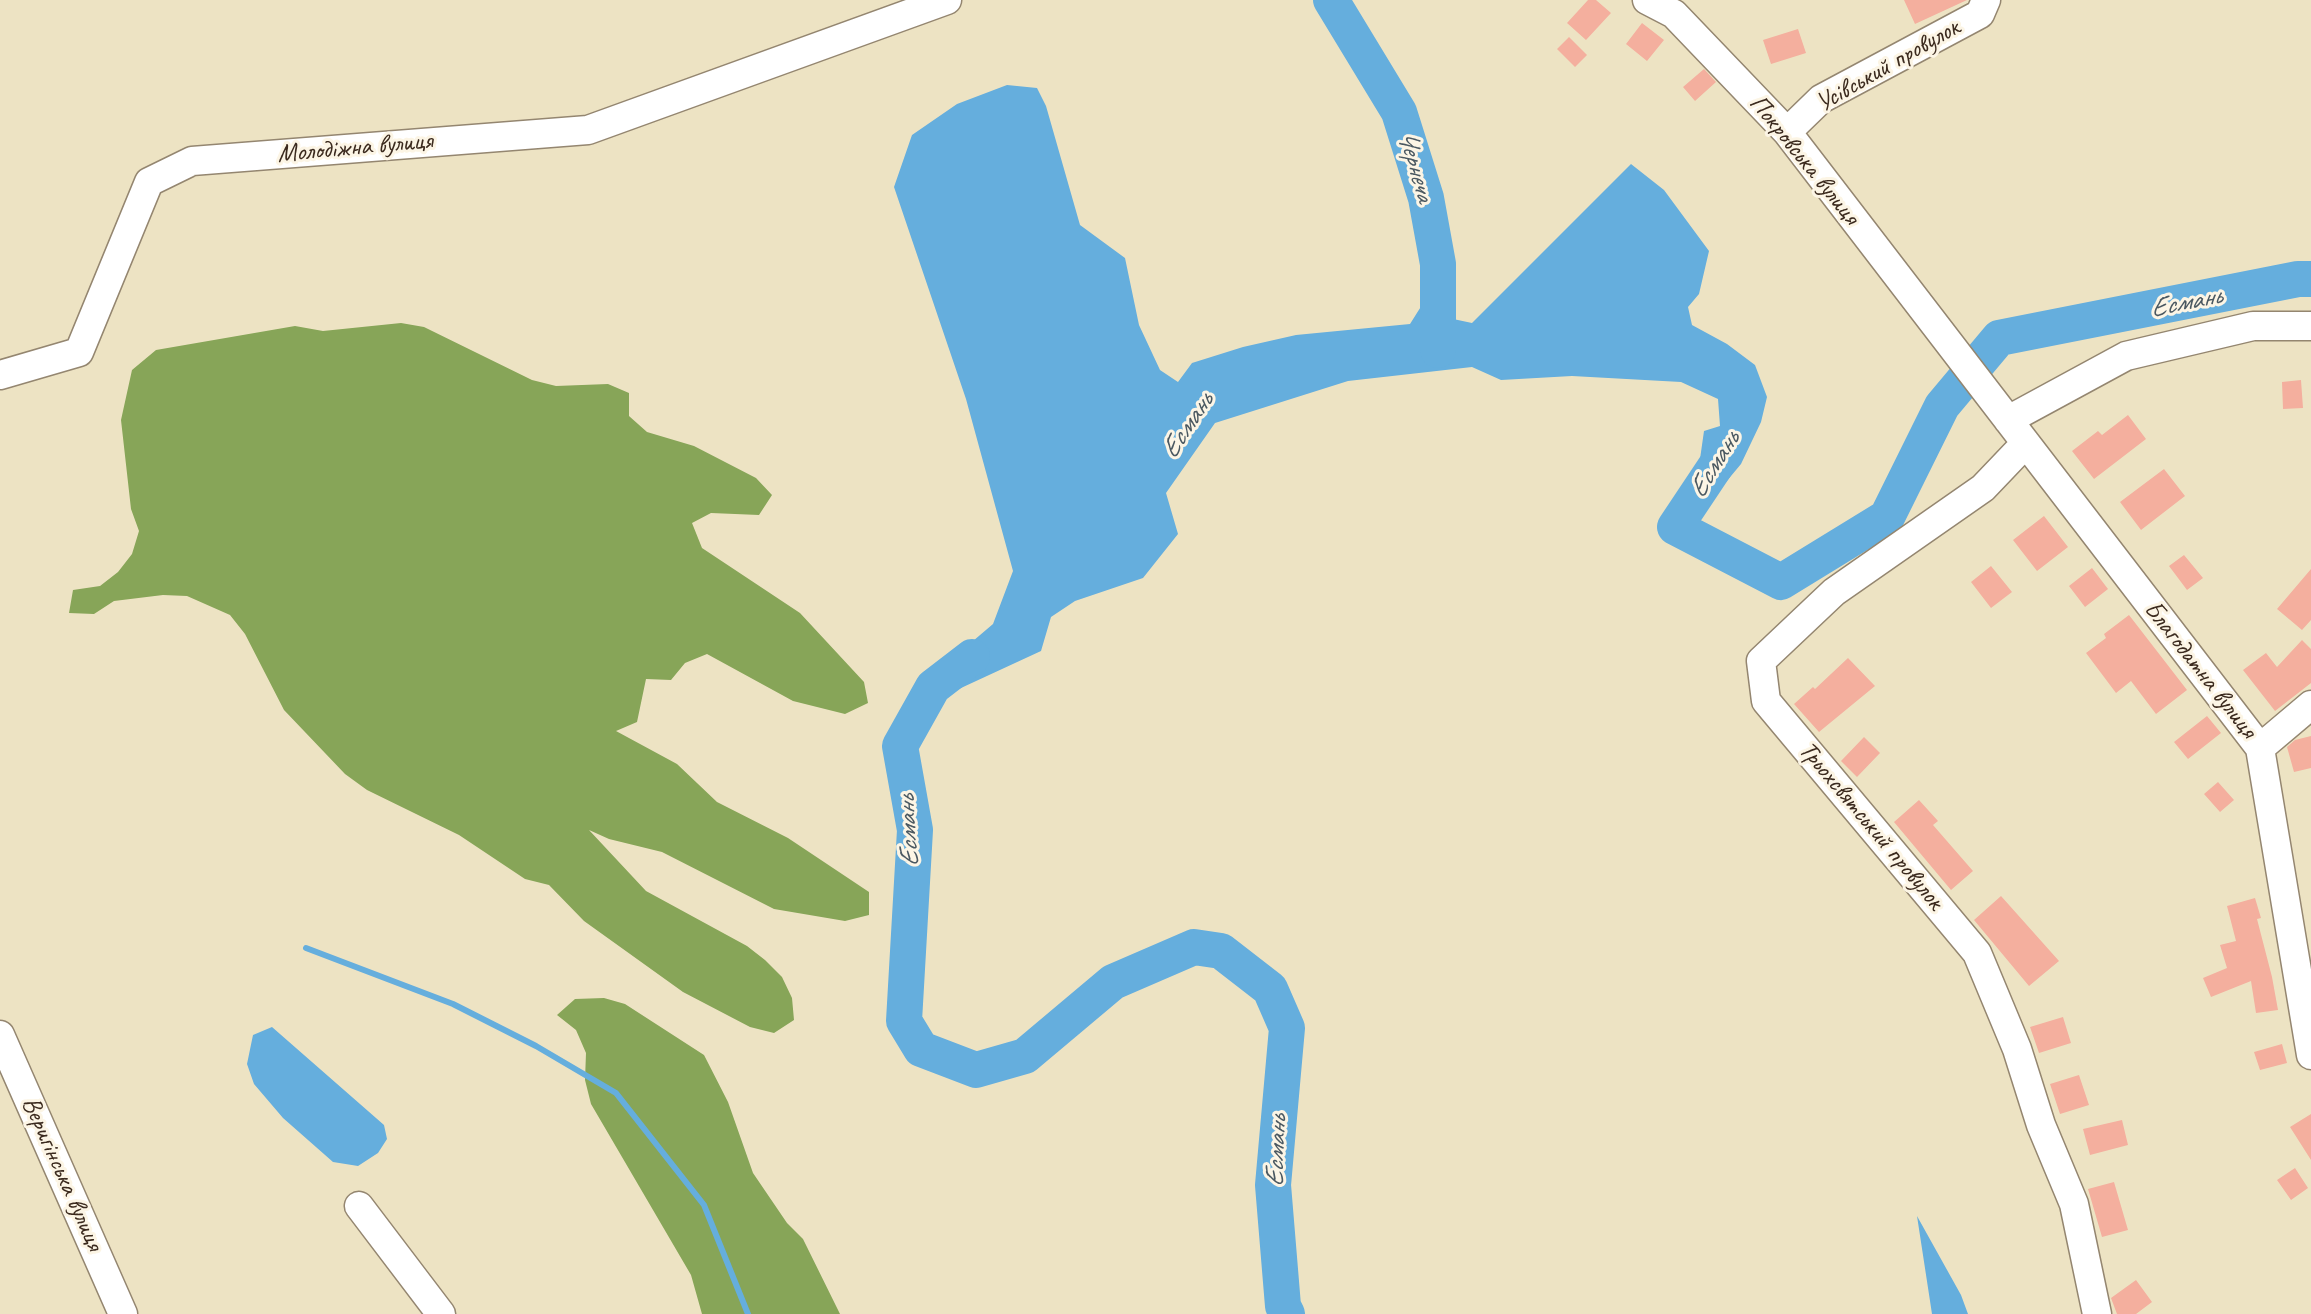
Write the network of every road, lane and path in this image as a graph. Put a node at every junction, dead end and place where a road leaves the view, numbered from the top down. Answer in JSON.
{"nodes":[{"id":1,"x":947,"y":0,"type":"edge"},
{"id":2,"x":1647,"y":0,"type":"edge"},
{"id":3,"x":1986,"y":0,"type":"edge"},
{"id":4,"x":1676,"y":7,"type":"edge"},
{"id":5,"x":1787,"y":132,"type":"junction"},
{"id":6,"x":2311,"y":326,"type":"edge"},
{"id":7,"x":0,"y":375,"type":"edge"},
{"id":8,"x":2002,"y":411,"type":"junction"},
{"id":9,"x":2025,"y":444,"type":"junction"},
{"id":10,"x":2311,"y":705,"type":"edge"},
{"id":11,"x":2260,"y":748,"type":"junction"},
{"id":12,"x":0,"y":1035,"type":"edge"},
{"id":13,"x":2311,"y":1055,"type":"edge"},
{"id":14,"x":359,"y":1206,"type":"dead end"},
{"id":15,"x":123,"y":1314,"type":"edge"},
{"id":16,"x":441,"y":1314,"type":"edge"},
{"id":17,"x":2097,"y":1314,"type":"edge"}],
"edges":[{"from":1,"to":7,"type":"street","name":"Молодіжна вулиця"},
{"from":2,"to":4,"type":"street","name":"Покровська вулиця"},
{"from":3,"to":5,"type":"street","name":"Усівський провулок"},
{"from":4,"to":5,"type":"street","name":"Покровська вулиця"},
{"from":5,"to":8,"type":"street","name":"Покровська вулиця"},
{"from":6,"to":8,"type":"street"},
{"from":8,"to":9,"type":"street","name":"Благодатна вулиця"},
{"from":9,"to":11,"type":"street","name":"Благодатна вулиця"},
{"from":9,"to":17,"type":"street","name":"Трьохсвятський провулок"},
{"from":10,"to":11,"type":"street"},
{"from":11,"to":13,"type":"street","name":"Благодатна вулиця"},
{"from":12,"to":15,"type":"street","name":"Веригінська вулиця"},
{"from":14,"to":16,"type":"street"}]}
